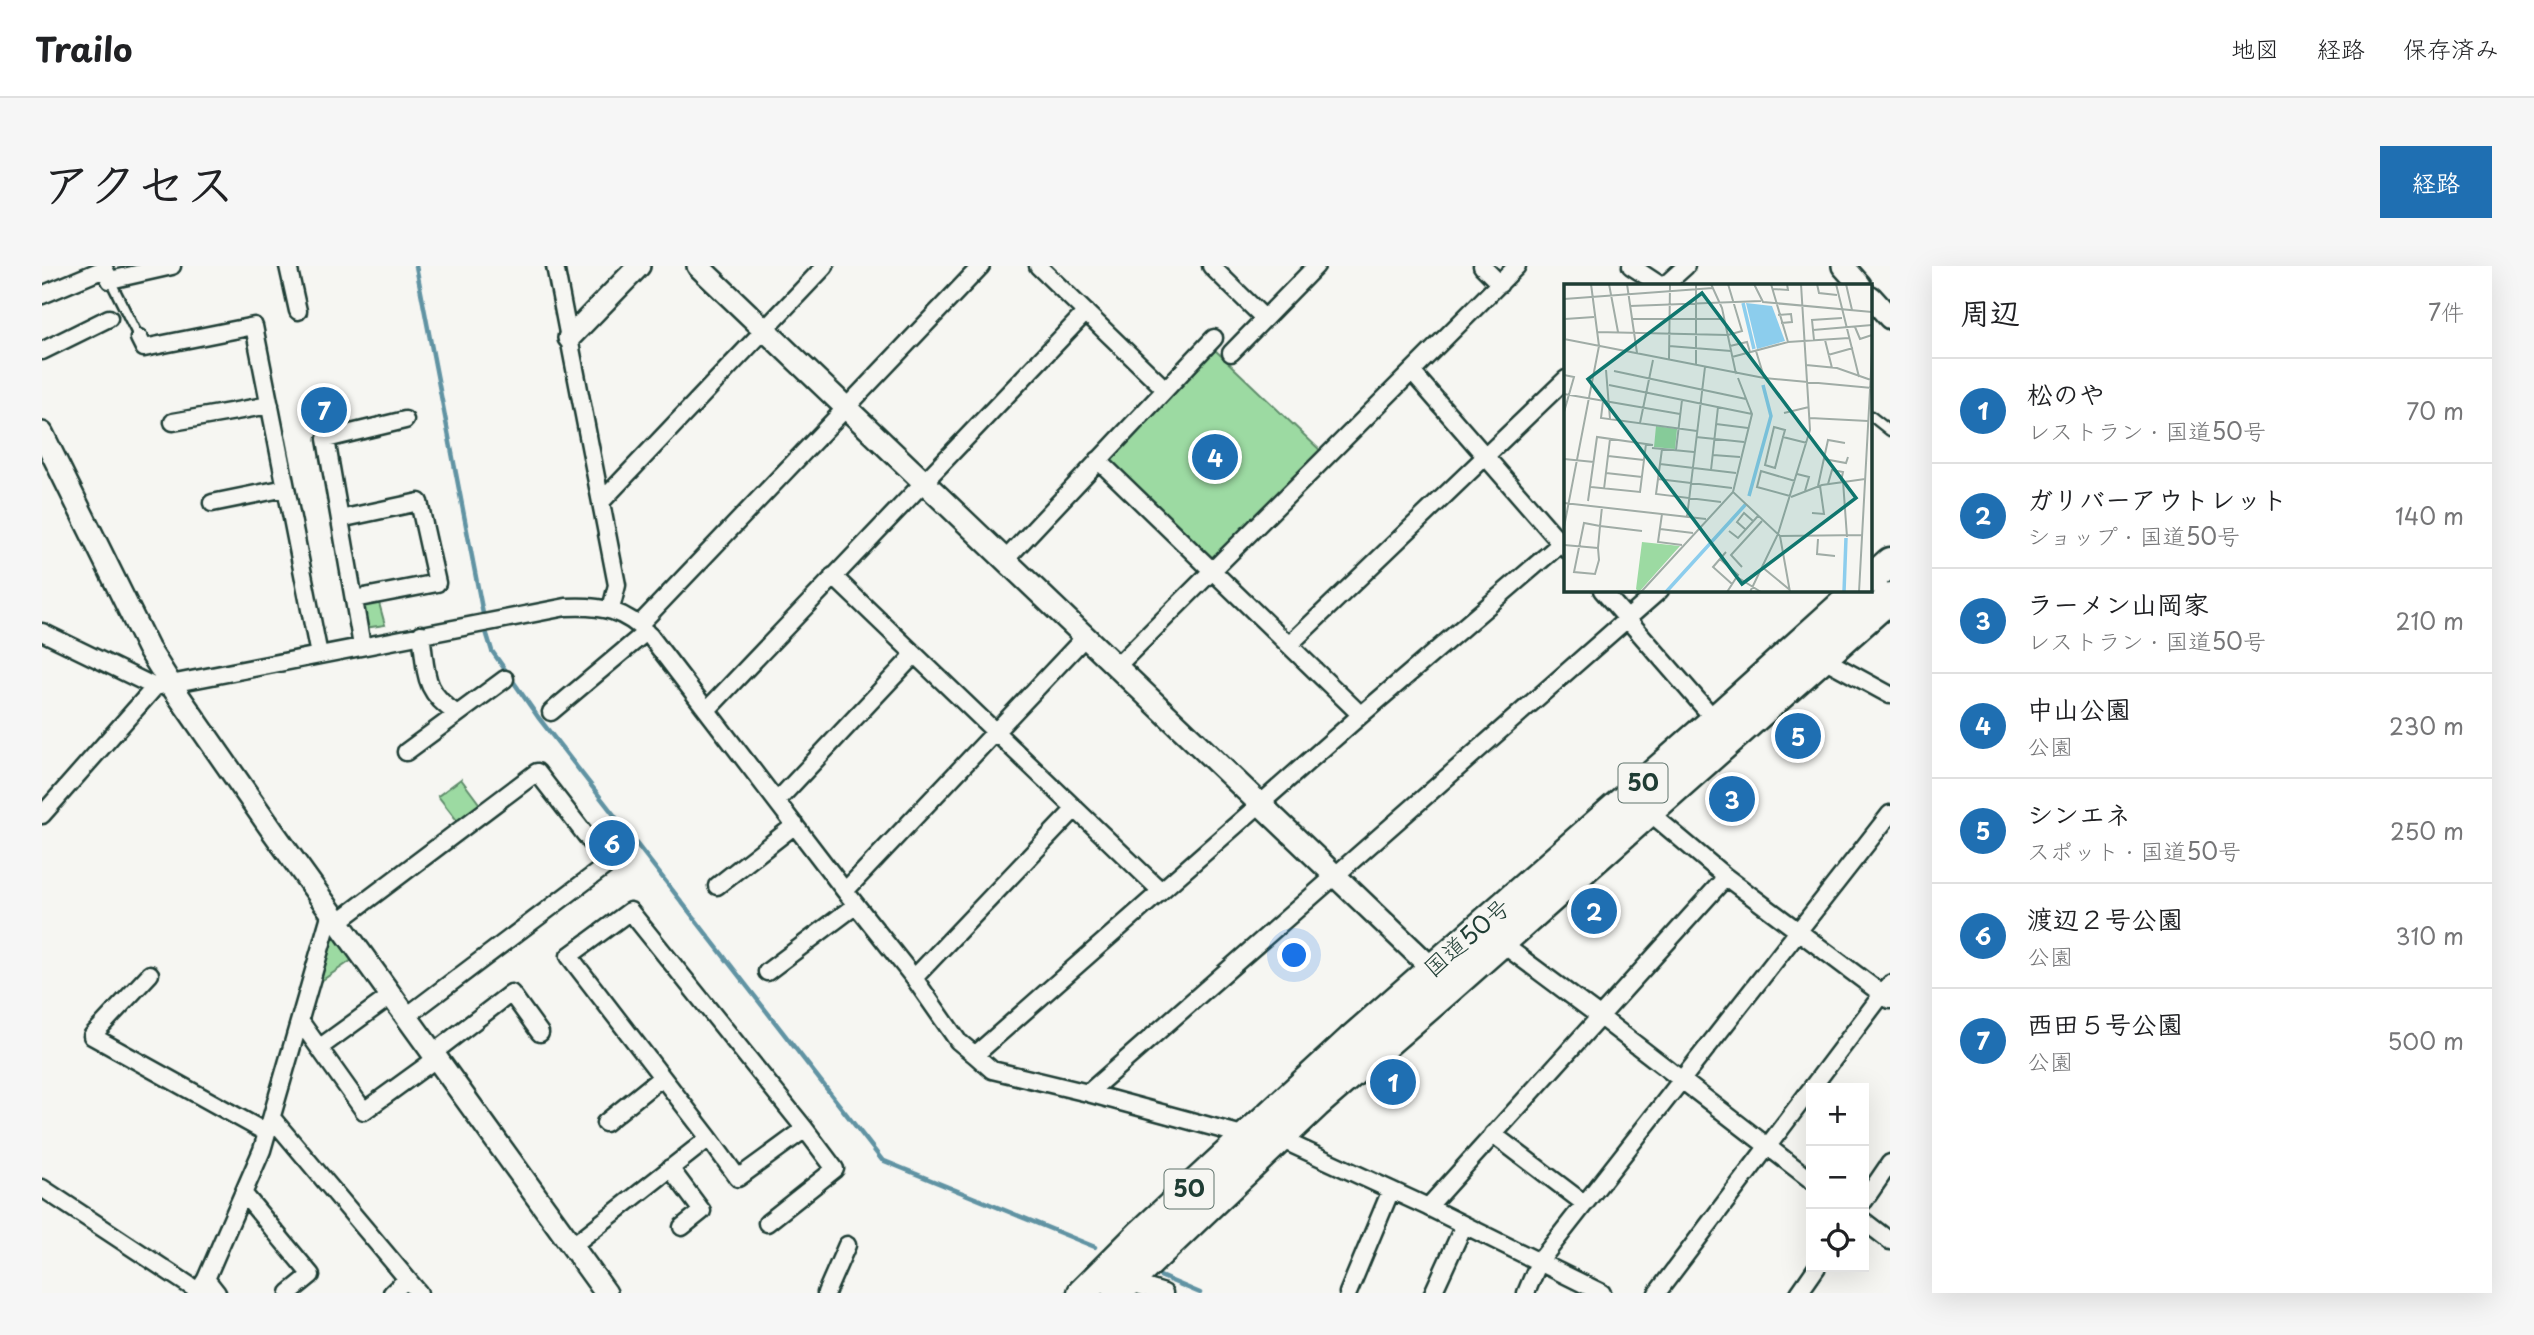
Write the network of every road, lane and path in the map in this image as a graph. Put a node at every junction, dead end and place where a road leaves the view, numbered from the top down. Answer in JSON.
{"nodes":[{"id":1,"x":172,"y":266,"type":"edge"},
{"id":2,"x":288,"y":266,"type":"edge"},
{"id":3,"x":555,"y":266,"type":"edge"},
{"id":4,"x":639,"y":266,"type":"edge"},
{"id":5,"x":698,"y":266,"type":"edge"},
{"id":6,"x":825,"y":266,"type":"edge"},
{"id":7,"x":981,"y":266,"type":"edge"},
{"id":8,"x":1038,"y":266,"type":"edge"},
{"id":9,"x":1211,"y":266,"type":"edge"},
{"id":10,"x":1316,"y":266,"type":"edge"},
{"id":11,"x":1482,"y":266,"type":"edge"},
{"id":12,"x":1517,"y":266,"type":"edge"},
{"id":13,"x":1631,"y":266,"type":"edge"},
{"id":14,"x":1686,"y":266,"type":"edge"},
{"id":15,"x":1843,"y":266,"type":"edge"},
{"id":16,"x":106,"y":271,"type":"edge"},
{"id":17,"x":1500,"y":284,"type":"junction"},
{"id":18,"x":1658,"y":284,"type":"edge"},
{"id":19,"x":1666,"y":284,"type":"edge"},
{"id":20,"x":1859,"y":284,"type":"edge"},
{"id":21,"x":42,"y":295,"type":"edge"},
{"id":22,"x":1872,"y":298,"type":"edge"},
{"id":23,"x":298,"y":312,"type":"dead end"},
{"id":24,"x":1086,"y":312,"type":"junction"},
{"id":25,"x":108,"y":318,"type":"dead end"},
{"id":26,"x":1264,"y":318,"type":"junction"},
{"id":27,"x":1890,"y":318,"type":"edge"},
{"id":28,"x":764,"y":330,"type":"junction"},
{"id":29,"x":139,"y":338,"type":"joint"},
{"id":30,"x":569,"y":338,"type":"junction"},
{"id":31,"x":1214,"y":338,"type":"dead end"},
{"id":32,"x":42,"y":351,"type":"edge"},
{"id":33,"x":1231,"y":353,"type":"dead end"},
{"id":34,"x":1412,"y":372,"type":"junction"},
{"id":35,"x":1564,"y":381,"type":"edge"},
{"id":36,"x":1166,"y":389,"type":"junction"},
{"id":37,"x":270,"y":405,"type":"junction"},
{"id":38,"x":846,"y":408,"type":"junction"},
{"id":39,"x":1872,"y":417,"type":"edge"},
{"id":40,"x":405,"y":420,"type":"dead end"},
{"id":41,"x":173,"y":422,"type":"dead end"},
{"id":42,"x":1890,"y":431,"type":"edge"},
{"id":43,"x":42,"y":433,"type":"edge"},
{"id":44,"x":1486,"y":455,"type":"junction"},
{"id":45,"x":48,"y":457,"type":"edge"},
{"id":46,"x":1098,"y":460,"type":"junction"},
{"id":47,"x":923,"y":482,"type":"junction"},
{"id":48,"x":286,"y":488,"type":"junction"},
{"id":49,"x":601,"y":502,"type":"junction"},
{"id":50,"x":212,"y":503,"type":"dead end"},
{"id":51,"x":340,"y":519,"type":"junction"},
{"id":52,"x":1564,"y":543,"type":"edge"},
{"id":53,"x":1564,"y":545,"type":"edge"},
{"id":54,"x":1005,"y":560,"type":"junction"},
{"id":55,"x":1890,"y":562,"type":"edge"},
{"id":56,"x":1213,"y":572,"type":"junction"},
{"id":57,"x":834,"y":576,"type":"junction"},
{"id":58,"x":1872,"y":578,"type":"edge"},
{"id":59,"x":1604,"y":592,"type":"edge"},
{"id":60,"x":1658,"y":592,"type":"edge"},
{"id":61,"x":1857,"y":592,"type":"edge"},
{"id":62,"x":1890,"y":598,"type":"edge"},
{"id":63,"x":354,"y":599,"type":"junction"},
{"id":64,"x":611,"y":609,"type":"junction"},
{"id":65,"x":1627,"y":618,"type":"junction"},
{"id":66,"x":643,"y":629,"type":"junction"},
{"id":67,"x":42,"y":632,"type":"edge"},
{"id":68,"x":421,"y":634,"type":"junction"},
{"id":69,"x":1085,"y":637,"type":"junction"},
{"id":70,"x":1290,"y":645,"type":"junction"},
{"id":71,"x":362,"y":646,"type":"junction"},
{"id":72,"x":319,"y":655,"type":"junction"},
{"id":73,"x":914,"y":655,"type":"junction"},
{"id":74,"x":1822,"y":658,"type":"junction"},
{"id":75,"x":1116,"y":667,"type":"junction"},
{"id":76,"x":505,"y":679,"type":"dead end"},
{"id":77,"x":163,"y":686,"type":"junction"},
{"id":78,"x":1890,"y":695,"type":"edge"},
{"id":79,"x":708,"y":710,"type":"junction"},
{"id":80,"x":551,"y":712,"type":"dead end"},
{"id":81,"x":457,"y":714,"type":"junction"},
{"id":82,"x":1361,"y":715,"type":"junction"},
{"id":83,"x":1715,"y":720,"type":"junction"},
{"id":84,"x":996,"y":732,"type":"junction"},
{"id":85,"x":406,"y":752,"type":"dead end"},
{"id":86,"x":777,"y":802,"type":"junction"},
{"id":87,"x":1261,"y":805,"type":"junction"},
{"id":88,"x":1075,"y":808,"type":"junction"},
{"id":89,"x":1649,"y":812,"type":"junction"},
{"id":90,"x":1890,"y":814,"type":"edge"},
{"id":91,"x":42,"y":815,"type":"edge"},
{"id":92,"x":795,"y":825,"type":"junction"},
{"id":93,"x":1333,"y":876,"type":"junction"},
{"id":94,"x":1726,"y":877,"type":"junction"},
{"id":95,"x":717,"y":886,"type":"dead end"},
{"id":96,"x":845,"y":891,"type":"junction"},
{"id":97,"x":1161,"y":891,"type":"junction"},
{"id":98,"x":856,"y":905,"type":"junction"},
{"id":99,"x":335,"y":917,"type":"junction"},
{"id":100,"x":1799,"y":932,"type":"junction"},
{"id":101,"x":1501,"y":943,"type":"junction"},
{"id":102,"x":767,"y":972,"type":"dead end"},
{"id":103,"x":150,"y":974,"type":"dead end"},
{"id":104,"x":914,"y":978,"type":"junction"},
{"id":105,"x":1441,"y":978,"type":"junction"},
{"id":106,"x":1887,"y":993,"type":"edge"},
{"id":107,"x":391,"y":995,"type":"junction"},
{"id":108,"x":407,"y":1016,"type":"junction"},
{"id":109,"x":1599,"y":1016,"type":"junction"},
{"id":110,"x":300,"y":1020,"type":"junction"},
{"id":111,"x":540,"y":1033,"type":"dead end"},
{"id":112,"x":319,"y":1048,"type":"junction"},
{"id":113,"x":975,"y":1055,"type":"junction"},
{"id":114,"x":435,"y":1056,"type":"junction"},
{"id":115,"x":662,"y":1077,"type":"junction"},
{"id":116,"x":1681,"y":1080,"type":"junction"},
{"id":117,"x":1088,"y":1093,"type":"junction"},
{"id":118,"x":605,"y":1123,"type":"dead end"},
{"id":119,"x":269,"y":1125,"type":"junction"},
{"id":120,"x":805,"y":1129,"type":"junction"},
{"id":121,"x":1493,"y":1134,"type":"junction"},
{"id":122,"x":1247,"y":1136,"type":"junction"},
{"id":123,"x":709,"y":1138,"type":"junction"},
{"id":124,"x":1278,"y":1138,"type":"junction"},
{"id":125,"x":1767,"y":1145,"type":"junction"},
{"id":126,"x":1890,"y":1163,"type":"edge"},
{"id":127,"x":670,"y":1168,"type":"junction"},
{"id":128,"x":1806,"y":1176,"type":"edge"},
{"id":129,"x":42,"y":1188,"type":"edge"},
{"id":130,"x":1391,"y":1190,"type":"junction"},
{"id":131,"x":243,"y":1193,"type":"junction"},
{"id":132,"x":1869,"y":1194,"type":"edge"},
{"id":133,"x":1585,"y":1204,"type":"junction"},
{"id":134,"x":1428,"y":1207,"type":"junction"},
{"id":135,"x":767,"y":1223,"type":"dead end"},
{"id":136,"x":1464,"y":1224,"type":"junction"},
{"id":137,"x":1869,"y":1225,"type":"edge"},
{"id":138,"x":682,"y":1227,"type":"dead end"},
{"id":139,"x":1890,"y":1241,"type":"edge"},
{"id":140,"x":847,"y":1245,"type":"dead end"},
{"id":141,"x":572,"y":1246,"type":"junction"},
{"id":142,"x":1539,"y":1262,"type":"junction"},
{"id":143,"x":1814,"y":1272,"type":"edge"},
{"id":144,"x":407,"y":1279,"type":"junction"},
{"id":145,"x":1122,"y":1287,"type":"edge"},
{"id":146,"x":200,"y":1289,"type":"edge"},
{"id":147,"x":217,"y":1293,"type":"edge"},
{"id":148,"x":289,"y":1293,"type":"edge"},
{"id":149,"x":392,"y":1293,"type":"edge"},
{"id":150,"x":419,"y":1293,"type":"edge"},
{"id":151,"x":606,"y":1293,"type":"edge"},
{"id":152,"x":826,"y":1293,"type":"edge"},
{"id":153,"x":1082,"y":1293,"type":"edge"},
{"id":154,"x":1164,"y":1293,"type":"edge"},
{"id":155,"x":1348,"y":1293,"type":"edge"},
{"id":156,"x":1433,"y":1293,"type":"edge"},
{"id":157,"x":1526,"y":1293,"type":"edge"},
{"id":158,"x":1602,"y":1293,"type":"edge"},
{"id":159,"x":1657,"y":1293,"type":"edge"},
{"id":160,"x":1799,"y":1293,"type":"edge"}],
"edges":[{"from":1,"to":16,"type":"street"},
{"from":2,"to":23,"type":"street"},
{"from":3,"to":30,"type":"street"},
{"from":4,"to":30,"type":"street"},
{"from":5,"to":28,"type":"street"},
{"from":6,"to":28,"type":"street"},
{"from":7,"to":38,"type":"street"},
{"from":8,"to":24,"type":"street"},
{"from":9,"to":26,"type":"street"},
{"from":10,"to":26,"type":"street"},
{"from":11,"to":17,"type":"street"},
{"from":12,"to":17,"type":"street"},
{"from":13,"to":18,"type":"street"},
{"from":14,"to":19,"type":"street"},
{"from":15,"to":20,"type":"street"},
{"from":16,"to":21,"type":"street"},
{"from":16,"to":29,"type":"lane"},
{"from":17,"to":34,"type":"street"},
{"from":22,"to":27,"type":"street"},
{"from":24,"to":36,"type":"street"},
{"from":24,"to":47,"type":"street"},
{"from":25,"to":32,"type":"street"},
{"from":26,"to":33,"type":"street"},
{"from":28,"to":38,"type":"street"},
{"from":28,"to":49,"type":"street"},
{"from":29,"to":37,"type":"street"},
{"from":30,"to":49,"type":"street"},
{"from":31,"to":36,"type":"street"},
{"from":34,"to":44,"type":"street"},
{"from":34,"to":56,"type":"street"},
{"from":35,"to":44,"type":"street"},
{"from":36,"to":46,"type":"street"},
{"from":37,"to":41,"type":"street"},
{"from":37,"to":48,"type":"street"},
{"from":38,"to":47,"type":"street"},
{"from":38,"to":66,"type":"street"},
{"from":39,"to":42,"type":"lane"},
{"from":40,"to":51,"type":"street"},
{"from":43,"to":45,"type":"street"},
{"from":44,"to":52,"type":"street"},
{"from":44,"to":70,"type":"street"},
{"from":45,"to":77,"type":"street"},
{"from":46,"to":54,"type":"street"},
{"from":46,"to":56,"type":"street"},
{"from":47,"to":54,"type":"street"},
{"from":47,"to":57,"type":"street"},
{"from":48,"to":50,"type":"street"},
{"from":48,"to":72,"type":"street"},
{"from":49,"to":64,"type":"street"},
{"from":51,"to":63,"type":"street"},
{"from":51,"to":63,"type":"street"},
{"from":53,"to":82,"type":"street"},
{"from":54,"to":69,"type":"street"},
{"from":55,"to":58,"type":"highway"},
{"from":56,"to":70,"type":"street"},
{"from":56,"to":75,"type":"street"},
{"from":57,"to":73,"type":"street"},
{"from":57,"to":79,"type":"street"},
{"from":59,"to":65,"type":"street"},
{"from":60,"to":65,"type":"street"},
{"from":61,"to":83,"type":"highway","name":"国道50号","number":"50"},
{"from":62,"to":74,"type":"highway","name":"国道50号","number":"50"},
{"from":63,"to":71,"type":"street"},
{"from":64,"to":66,"type":"street"},
{"from":64,"to":68,"type":"street"},
{"from":65,"to":83,"type":"street"},
{"from":65,"to":93,"type":"street"},
{"from":66,"to":79,"type":"street"},
{"from":66,"to":80,"type":"street"},
{"from":67,"to":77,"type":"street"},
{"from":68,"to":71,"type":"street"},
{"from":68,"to":81,"type":"street"},
{"from":69,"to":75,"type":"street"},
{"from":69,"to":84,"type":"street"},
{"from":70,"to":82,"type":"street"},
{"from":71,"to":72,"type":"street"},
{"from":72,"to":77,"type":"street"},
{"from":73,"to":84,"type":"street"},
{"from":73,"to":86,"type":"street"},
{"from":74,"to":78,"type":"street"},
{"from":74,"to":89,"type":"highway","name":"国道50号","number":"50"},
{"from":75,"to":87,"type":"street"},
{"from":76,"to":81,"type":"street"},
{"from":77,"to":91,"type":"street"},
{"from":77,"to":99,"type":"street"},
{"from":79,"to":86,"type":"street"},
{"from":81,"to":85,"type":"street"},
{"from":82,"to":87,"type":"street"},
{"from":83,"to":105,"type":"highway","name":"国道50号","number":"50"},
{"from":84,"to":88,"type":"street"},
{"from":84,"to":96,"type":"street"},
{"from":86,"to":92,"type":"street"},
{"from":87,"to":93,"type":"street"},
{"from":87,"to":97,"type":"street"},
{"from":88,"to":97,"type":"street"},
{"from":88,"to":104,"type":"street"},
{"from":89,"to":94,"type":"street"},
{"from":89,"to":101,"type":"highway","name":"国道50号","number":"50"},
{"from":90,"to":100,"type":"street"},
{"from":92,"to":95,"type":"street"},
{"from":92,"to":96,"type":"street"},
{"from":93,"to":105,"type":"street"},
{"from":93,"to":117,"type":"street"},
{"from":94,"to":100,"type":"street"},
{"from":94,"to":109,"type":"street"},
{"from":96,"to":98,"type":"street"},
{"from":97,"to":113,"type":"street"},
{"from":98,"to":102,"type":"street"},
{"from":98,"to":104,"type":"street"},
{"from":99,"to":107,"type":"street"},
{"from":99,"to":108,"type":"street"},
{"from":99,"to":110,"type":"street"},
{"from":100,"to":106,"type":"street"},
{"from":100,"to":116,"type":"street"},
{"from":101,"to":105,"type":"highway","name":"国道50号","number":"50"},
{"from":101,"to":109,"type":"street"},
{"from":103,"to":119,"type":"street"},
{"from":104,"to":113,"type":"street"},
{"from":105,"to":122,"type":"highway","name":"国道50号","number":"50"},
{"from":105,"to":124,"type":"highway","name":"国道50号","number":"50"},
{"from":106,"to":125,"type":"street"},
{"from":107,"to":108,"type":"street"},
{"from":107,"to":112,"type":"street"},
{"from":108,"to":114,"type":"street"},
{"from":109,"to":116,"type":"street"},
{"from":109,"to":121,"type":"street"},
{"from":110,"to":112,"type":"street"},
{"from":110,"to":119,"type":"street"},
{"from":111,"to":114,"type":"street"},
{"from":112,"to":114,"type":"street"},
{"from":113,"to":117,"type":"street"},
{"from":114,"to":141,"type":"street"},
{"from":115,"to":118,"type":"street"},
{"from":115,"to":120,"type":"street"},
{"from":115,"to":123,"type":"street"},
{"from":116,"to":125,"type":"street"},
{"from":116,"to":133,"type":"street"},
{"from":117,"to":122,"type":"street"},
{"from":119,"to":131,"type":"street"},
{"from":119,"to":144,"type":"street"},
{"from":120,"to":123,"type":"street"},
{"from":120,"to":135,"type":"street"},
{"from":121,"to":133,"type":"street"},
{"from":121,"to":134,"type":"street"},
{"from":122,"to":153,"type":"highway","name":"国道50号","number":"50"},
{"from":123,"to":127,"type":"street"},
{"from":124,"to":130,"type":"street"},
{"from":124,"to":145,"type":"highway","name":"国道50号","number":"50"},
{"from":125,"to":128,"type":"street"},
{"from":125,"to":159,"type":"street"},
{"from":126,"to":132,"type":"street"},
{"from":127,"to":138,"type":"street"},
{"from":127,"to":141,"type":"street"},
{"from":129,"to":146,"type":"street"},
{"from":130,"to":134,"type":"street"},
{"from":130,"to":155,"type":"street"},
{"from":131,"to":146,"type":"street"},
{"from":131,"to":148,"type":"street"},
{"from":133,"to":142,"type":"street"},
{"from":134,"to":136,"type":"street"},
{"from":136,"to":142,"type":"street"},
{"from":136,"to":156,"type":"street"},
{"from":137,"to":139,"type":"street"},
{"from":140,"to":152,"type":"street"},
{"from":141,"to":151,"type":"street"},
{"from":142,"to":157,"type":"street"},
{"from":142,"to":158,"type":"street"},
{"from":143,"to":160,"type":"street"},
{"from":144,"to":149,"type":"street"},
{"from":144,"to":150,"type":"street"},
{"from":145,"to":154,"type":"street"},
{"from":146,"to":147,"type":"street"}]}
